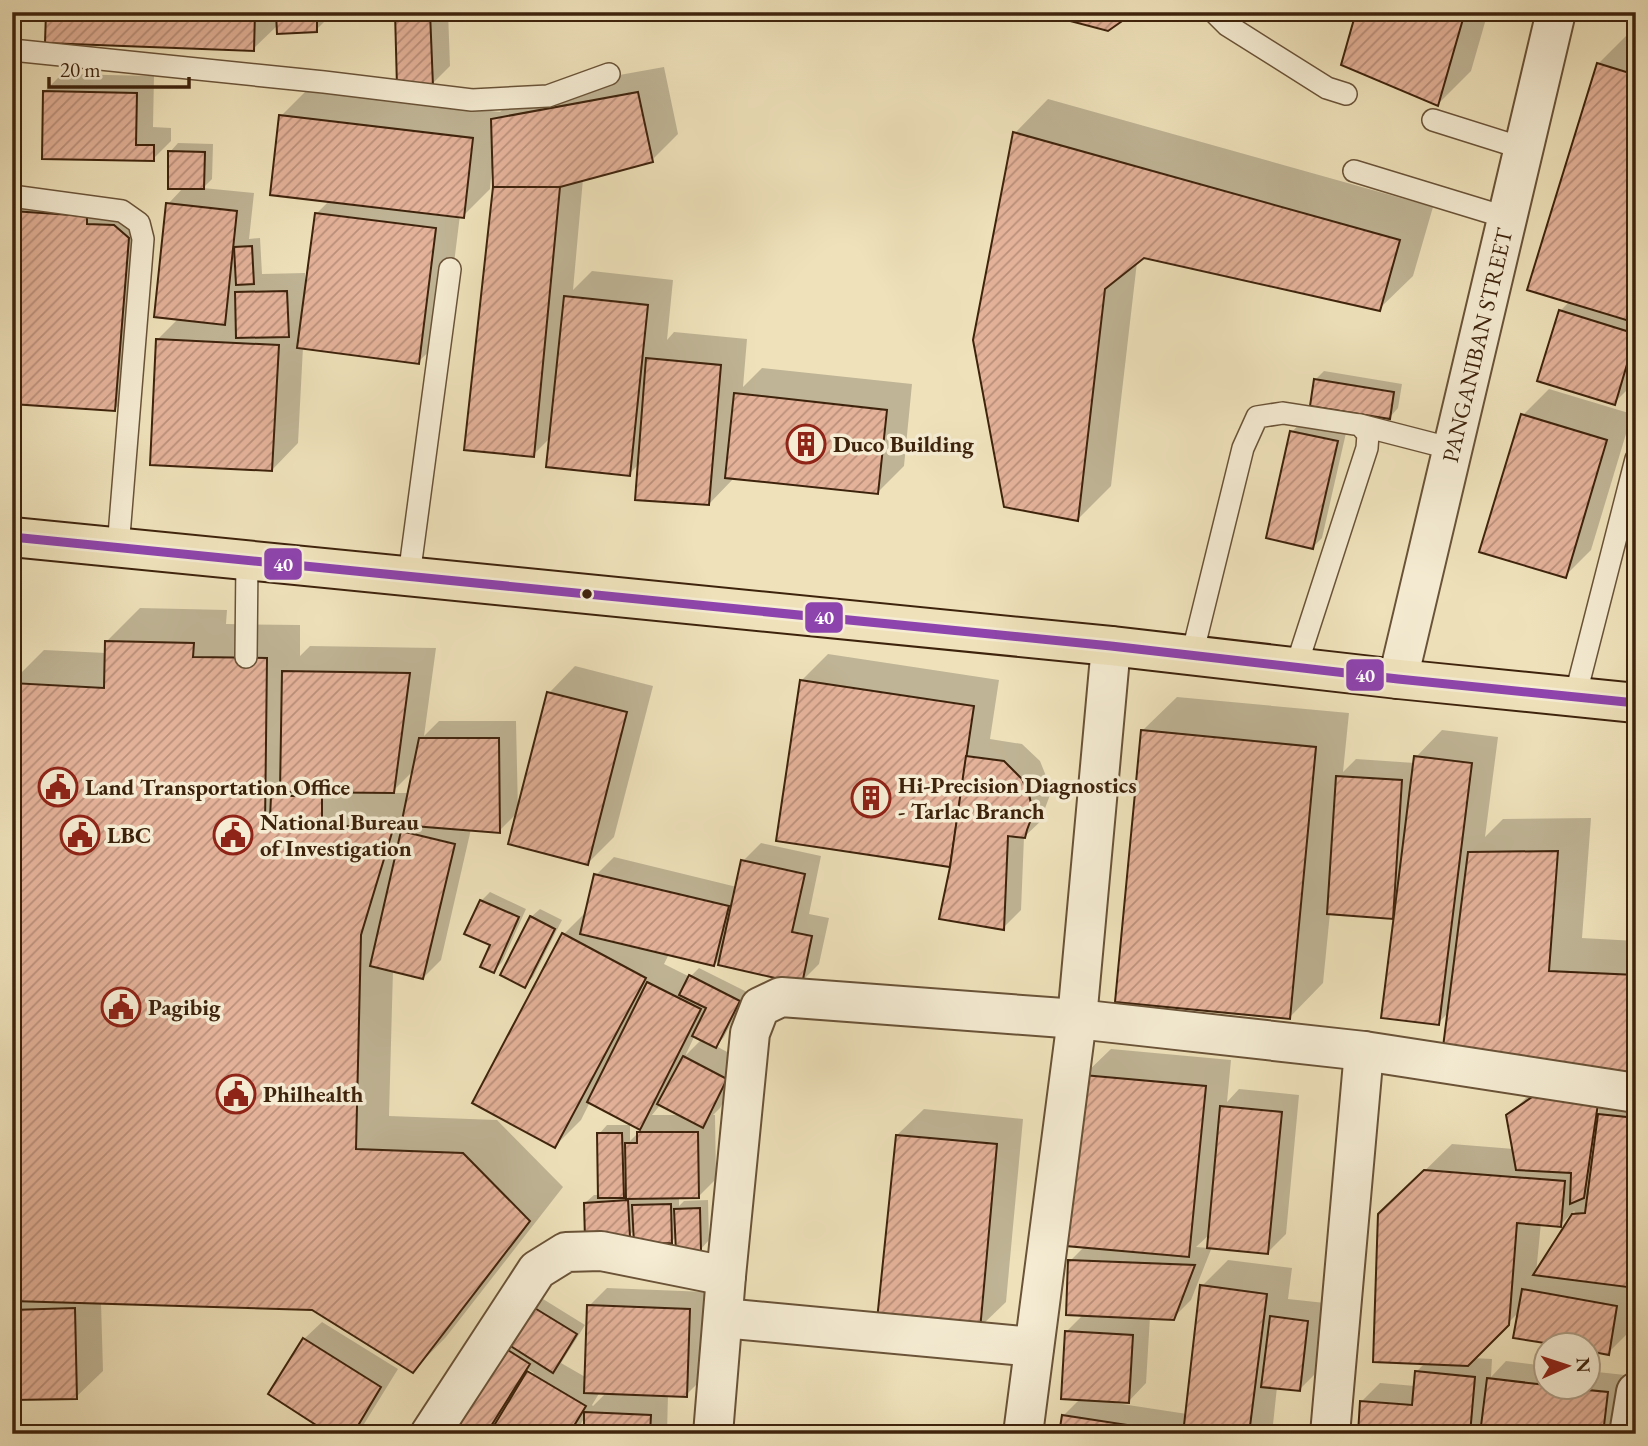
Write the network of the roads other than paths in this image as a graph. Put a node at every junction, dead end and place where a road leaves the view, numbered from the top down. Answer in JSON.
{"nodes":[{"id":1,"x":1214,"y":12,"type":"edge"},
{"id":2,"x":1556,"y":12,"type":"edge"},
{"id":3,"x":12,"y":50,"type":"edge"},
{"id":4,"x":609,"y":74,"type":"dead end"},
{"id":5,"x":1346,"y":94,"type":"dead end"},
{"id":6,"x":1433,"y":120,"type":"dead end"},
{"id":7,"x":1525,"y":149,"type":"junction"},
{"id":8,"x":1354,"y":171,"type":"dead end"},
{"id":9,"x":12,"y":197,"type":"edge"},
{"id":10,"x":1508,"y":218,"type":"junction"},
{"id":11,"x":450,"y":268,"type":"dead end"},
{"id":12,"x":1360,"y":425,"type":"junction"},
{"id":13,"x":1453,"y":449,"type":"junction"},
{"id":14,"x":1636,"y":459,"type":"edge"},
{"id":15,"x":12,"y":537,"type":"edge"},
{"id":16,"x":118,"y":548,"type":"junction"},
{"id":17,"x":247,"y":560,"type":"junction"},
{"id":18,"x":409,"y":576,"type":"junction"},
{"id":19,"x":1111,"y":646,"type":"junction"},
{"id":20,"x":1192,"y":655,"type":"junction"},
{"id":21,"x":246,"y":657,"type":"dead end"},
{"id":22,"x":1296,"y":667,"type":"junction"},
{"id":23,"x":1398,"y":679,"type":"junction"},
{"id":24,"x":1575,"y":697,"type":"junction"},
{"id":25,"x":1636,"y":703,"type":"edge"},
{"id":26,"x":1077,"y":1019,"type":"junction"},
{"id":27,"x":1364,"y":1051,"type":"junction"},
{"id":28,"x":1636,"y":1093,"type":"edge"},
{"id":29,"x":726,"y":1276,"type":"junction"},
{"id":30,"x":723,"y":1318,"type":"junction"},
{"id":31,"x":1034,"y":1347,"type":"junction"},
{"id":32,"x":1636,"y":1392,"type":"edge"},
{"id":33,"x":430,"y":1434,"type":"edge"},
{"id":34,"x":713,"y":1434,"type":"edge"},
{"id":35,"x":1023,"y":1434,"type":"edge"},
{"id":36,"x":1330,"y":1434,"type":"edge"},
{"id":37,"x":1629,"y":1434,"type":"edge"}],
"edges":[{"from":1,"to":5,"type":"lane"},
{"from":2,"to":7,"type":"street","name":"PANGANIBAN STREET"},
{"from":3,"to":4,"type":"lane"},
{"from":6,"to":7,"type":"lane"},
{"from":7,"to":10,"type":"street","name":"PANGANIBAN STREET"},
{"from":8,"to":10,"type":"lane"},
{"from":9,"to":16,"type":"lane"},
{"from":10,"to":13,"type":"street","name":"PANGANIBAN STREET"},
{"from":11,"to":18,"type":"lane"},
{"from":12,"to":13,"type":"lane"},
{"from":12,"to":20,"type":"lane"},
{"from":12,"to":22,"type":"lane"},
{"from":13,"to":23,"type":"street","name":"PANGANIBAN STREET"},
{"from":14,"to":24,"type":"lane"},
{"from":15,"to":16,"type":"highway"},
{"from":16,"to":17,"type":"highway"},
{"from":17,"to":18,"type":"highway"},
{"from":17,"to":21,"type":"lane"},
{"from":18,"to":19,"type":"highway"},
{"from":19,"to":20,"type":"highway"},
{"from":19,"to":26,"type":"street"},
{"from":20,"to":22,"type":"highway"},
{"from":22,"to":23,"type":"highway"},
{"from":23,"to":24,"type":"highway"},
{"from":24,"to":25,"type":"highway"},
{"from":26,"to":27,"type":"street"},
{"from":26,"to":29,"type":"street"},
{"from":26,"to":31,"type":"street"},
{"from":27,"to":28,"type":"street"},
{"from":27,"to":36,"type":"street"},
{"from":29,"to":30,"type":"street"},
{"from":29,"to":33,"type":"street"},
{"from":30,"to":31,"type":"street"},
{"from":30,"to":34,"type":"street"},
{"from":31,"to":35,"type":"street"},
{"from":32,"to":37,"type":"street"}]}
